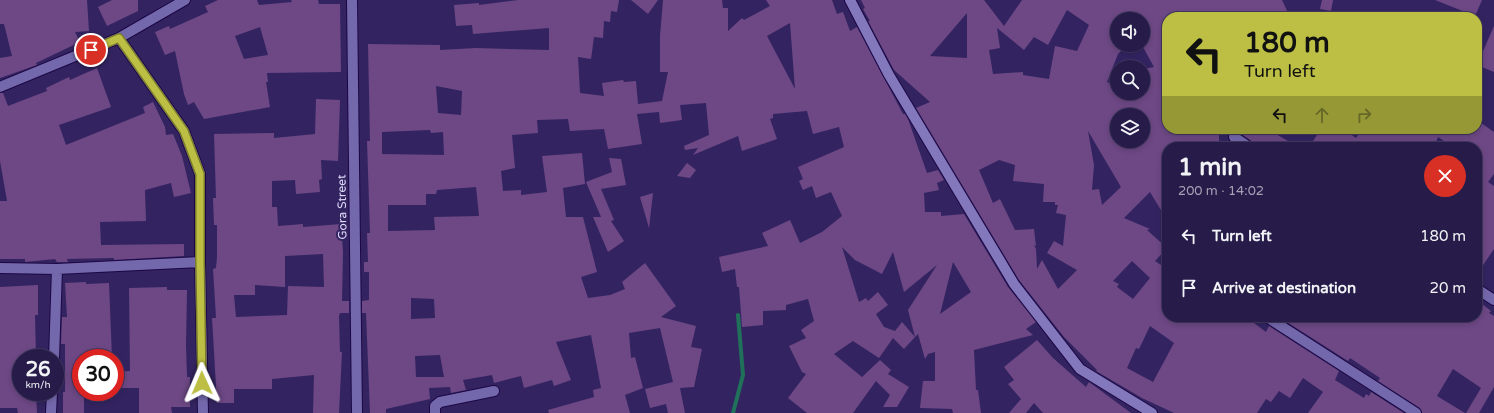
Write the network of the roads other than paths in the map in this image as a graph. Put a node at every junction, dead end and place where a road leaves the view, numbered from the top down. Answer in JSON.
{"nodes":[{"id":1,"x":185,"y":0,"type":"edge"},
{"id":2,"x":352,"y":0,"type":"edge"},
{"id":3,"x":850,"y":0,"type":"edge"},
{"id":4,"x":119,"y":38,"type":"junction"},
{"id":5,"x":0,"y":87,"type":"edge"},
{"id":6,"x":1234,"y":137,"type":"dead end"},
{"id":7,"x":1242,"y":142,"type":"edge"},
{"id":8,"x":200,"y":262,"type":"junction"},
{"id":9,"x":0,"y":268,"type":"edge"},
{"id":10,"x":57,"y":270,"type":"junction"},
{"id":11,"x":1482,"y":292,"type":"edge"},
{"id":12,"x":1494,"y":300,"type":"edge"},
{"id":13,"x":1275,"y":322,"type":"edge"},
{"id":14,"x":54,"y":349,"type":"edge"},
{"id":15,"x":494,"y":391,"type":"dead end"},
{"id":16,"x":52,"y":401,"type":"edge"},
{"id":17,"x":51,"y":413,"type":"edge"},
{"id":18,"x":203,"y":413,"type":"edge"},
{"id":19,"x":357,"y":413,"type":"edge"},
{"id":20,"x":435,"y":413,"type":"edge"},
{"id":21,"x":1152,"y":413,"type":"edge"},
{"id":22,"x":1416,"y":413,"type":"edge"}],
"edges":[{"from":1,"to":4,"type":"street"},
{"from":2,"to":19,"type":"street","name":"Gora Street"},
{"from":3,"to":21,"type":"street"},
{"from":4,"to":5,"type":"street"},
{"from":4,"to":8,"type":"street"},
{"from":6,"to":7,"type":"street"},
{"from":8,"to":10,"type":"street"},
{"from":8,"to":18,"type":"street"},
{"from":9,"to":10,"type":"street"},
{"from":10,"to":14,"type":"street"},
{"from":11,"to":12,"type":"street"},
{"from":13,"to":22,"type":"street"},
{"from":15,"to":20,"type":"street"},
{"from":16,"to":17,"type":"street"}]}
